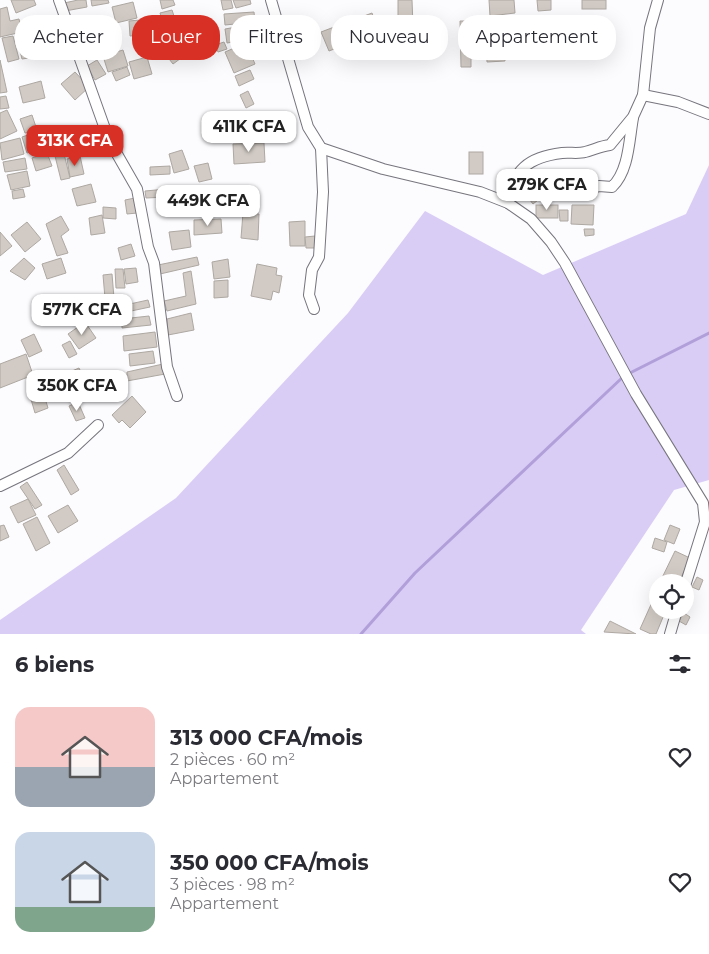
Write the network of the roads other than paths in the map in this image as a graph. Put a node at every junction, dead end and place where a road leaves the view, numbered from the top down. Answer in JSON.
{"nodes":[{"id":1,"x":59,"y":0,"type":"edge"},
{"id":2,"x":271,"y":0,"type":"edge"},
{"id":3,"x":658,"y":0,"type":"edge"},
{"id":4,"x":643,"y":95,"type":"junction"},
{"id":5,"x":709,"y":114,"type":"edge"},
{"id":6,"x":633,"y":117,"type":"junction"},
{"id":7,"x":321,"y":148,"type":"junction"},
{"id":8,"x":569,"y":195,"type":"dead end"},
{"id":9,"x":508,"y":203,"type":"junction"},
{"id":10,"x":314,"y":310,"type":"dead end"},
{"id":11,"x":177,"y":396,"type":"dead end"},
{"id":12,"x":98,"y":425,"type":"dead end"},
{"id":13,"x":0,"y":486,"type":"edge"},
{"id":14,"x":689,"y":574,"type":"edge"},
{"id":15,"x":674,"y":619,"type":"edge"},
{"id":16,"x":670,"y":634,"type":"edge"}],
"edges":[{"from":1,"to":11,"type":"street"},
{"from":2,"to":7,"type":"street"},
{"from":3,"to":4,"type":"street"},
{"from":4,"to":5,"type":"street"},
{"from":4,"to":6,"type":"street"},
{"from":6,"to":8,"type":"street"},
{"from":6,"to":9,"type":"street"},
{"from":7,"to":9,"type":"street"},
{"from":7,"to":10,"type":"street"},
{"from":9,"to":14,"type":"street"},
{"from":12,"to":13,"type":"street"},
{"from":15,"to":16,"type":"street"}]}
